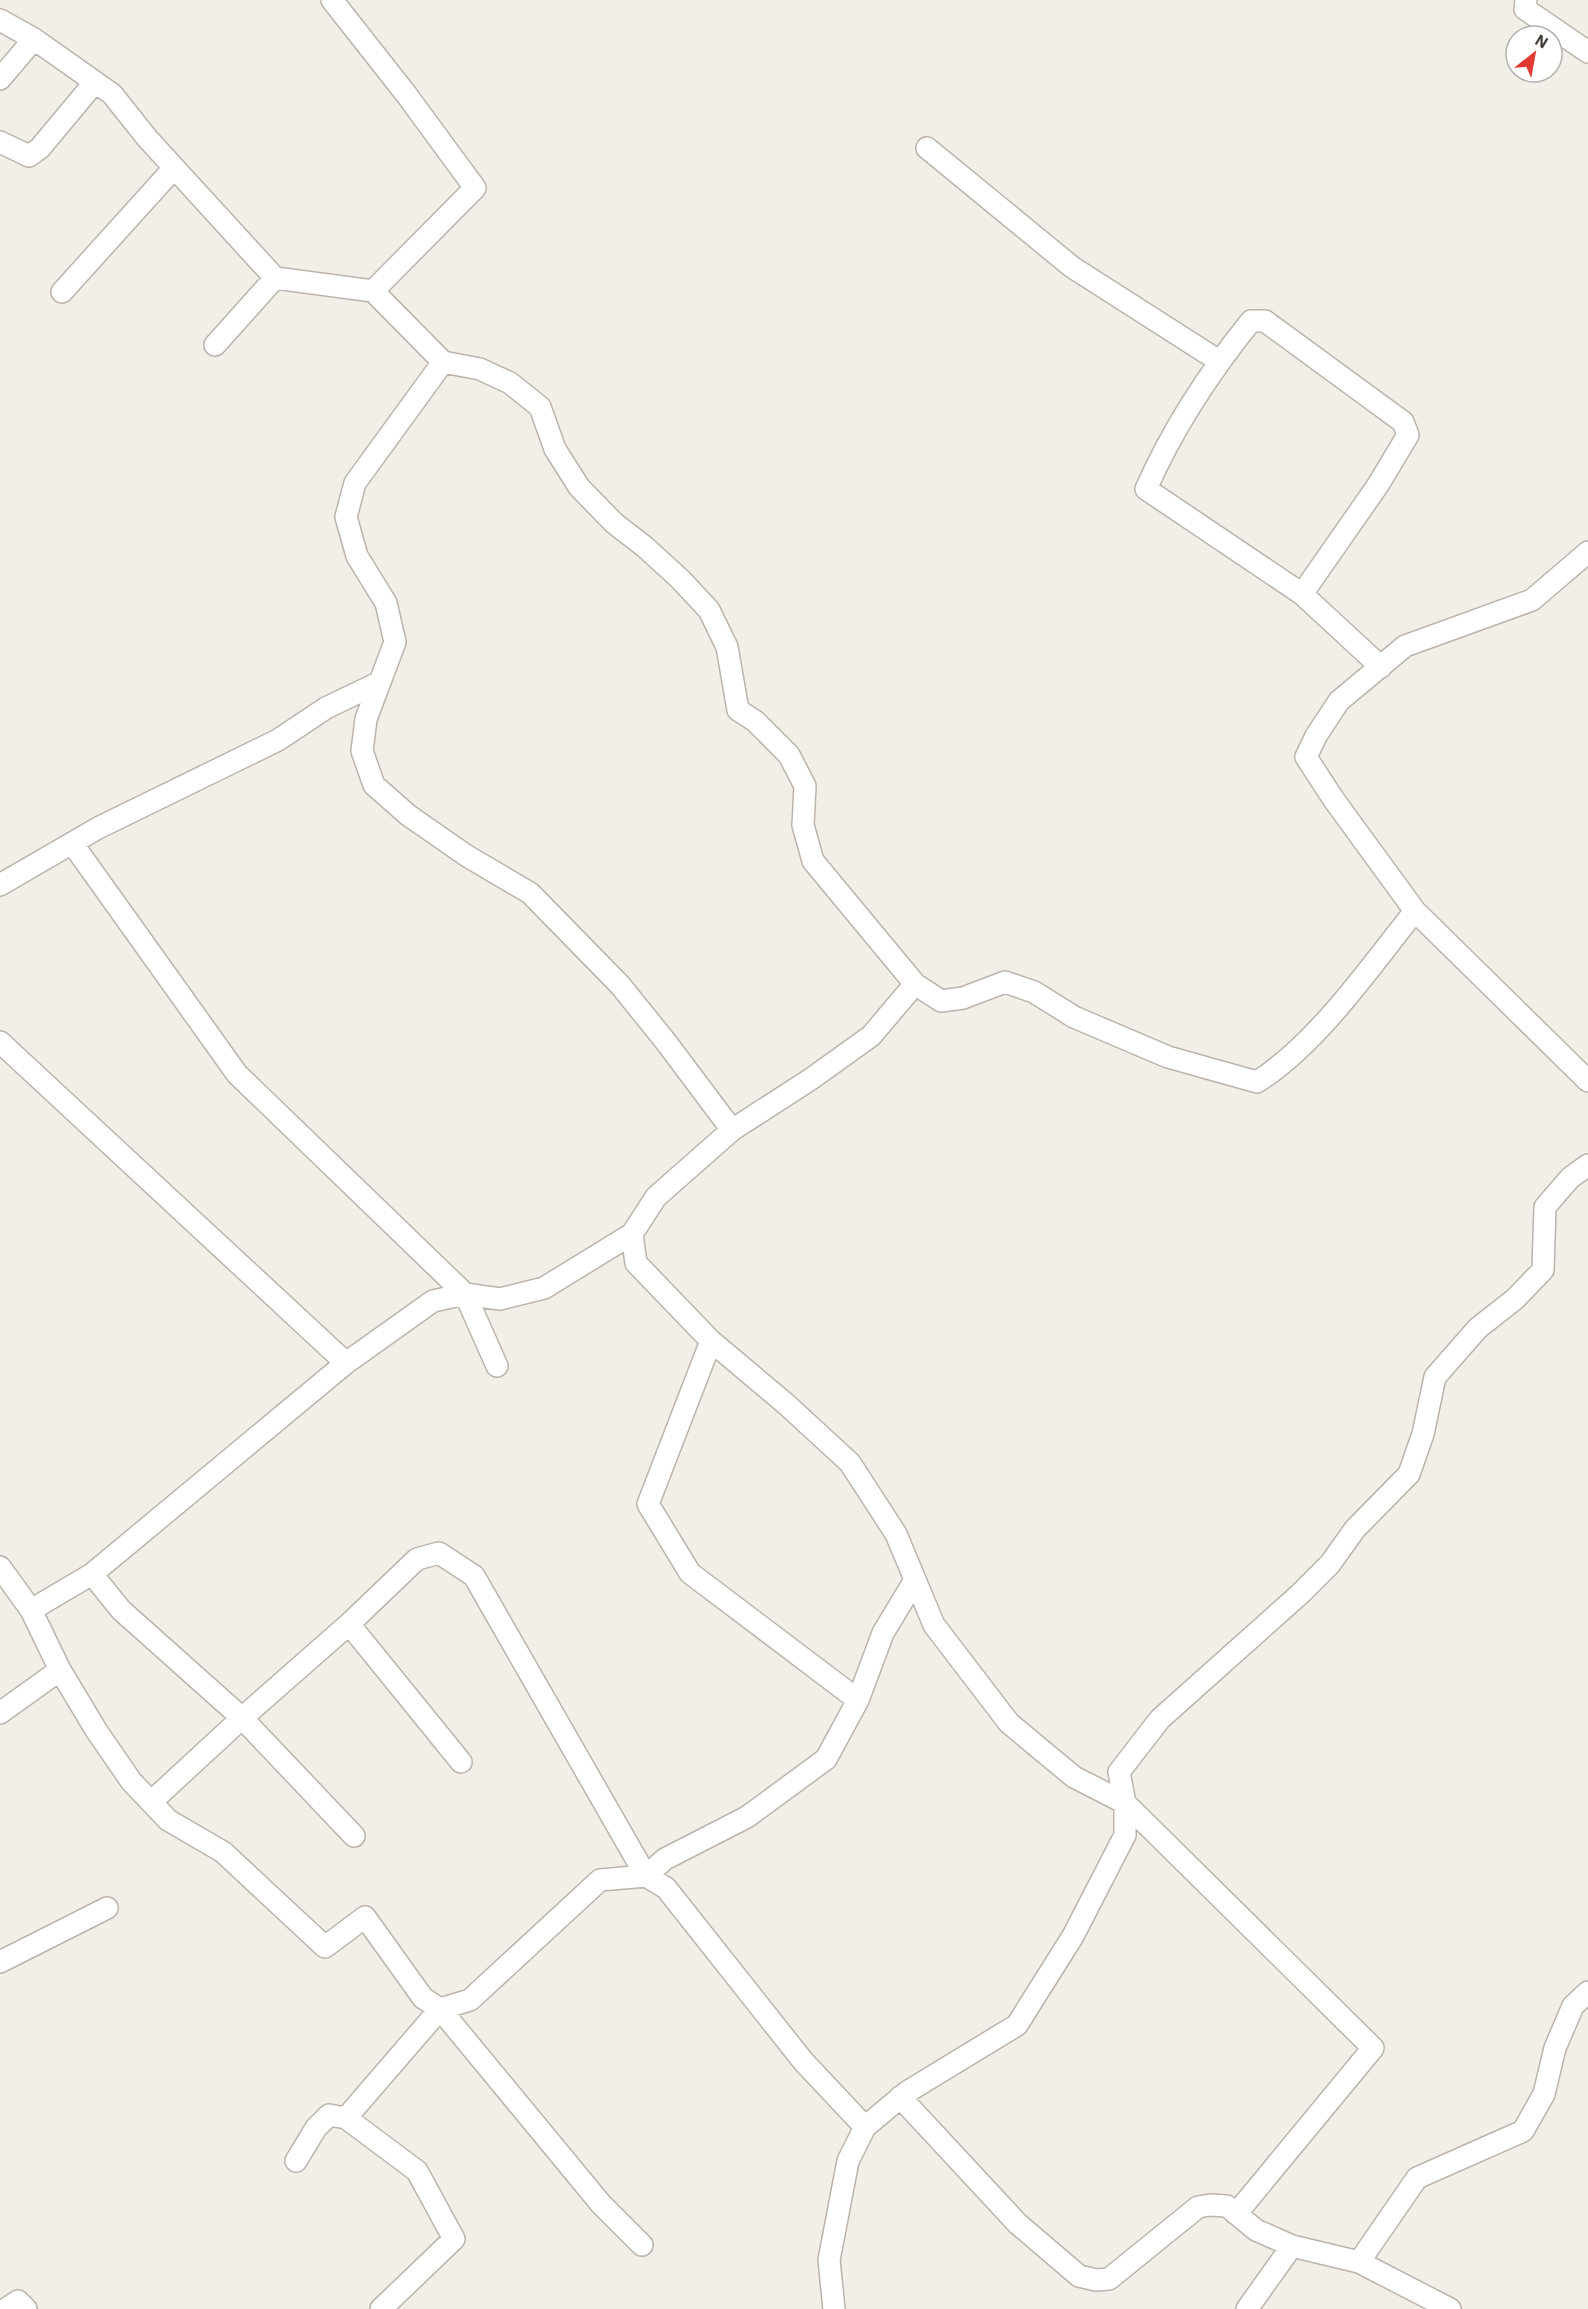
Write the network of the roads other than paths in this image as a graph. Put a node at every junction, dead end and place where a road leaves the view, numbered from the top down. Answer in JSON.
{"nodes":[{"id":1,"x":332,"y":0,"type":"edge"},
{"id":2,"x":1526,"y":0,"type":"edge"},
{"id":3,"x":0,"y":20,"type":"edge"},
{"id":4,"x":34,"y":39,"type":"junction"},
{"id":5,"x":1588,"y":52,"type":"edge"},
{"id":6,"x":0,"y":79,"type":"edge"},
{"id":7,"x":95,"y":82,"type":"junction"},
{"id":8,"x":0,"y":142,"type":"edge"},
{"id":9,"x":927,"y":148,"type":"dead end"},
{"id":10,"x":174,"y":168,"type":"junction"},
{"id":11,"x":275,"y":278,"type":"junction"},
{"id":12,"x":373,"y":291,"type":"junction"},
{"id":13,"x":62,"y":292,"type":"dead end"},
{"id":14,"x":215,"y":345,"type":"dead end"},
{"id":15,"x":1219,"y":361,"type":"junction"},
{"id":16,"x":443,"y":362,"type":"junction"},
{"id":17,"x":1588,"y":552,"type":"edge"},
{"id":18,"x":1302,"y":594,"type":"junction"},
{"id":19,"x":1381,"y":667,"type":"junction"},
{"id":20,"x":378,"y":684,"type":"junction"},
{"id":21,"x":72,"y":843,"type":"junction"},
{"id":22,"x":0,"y":885,"type":"edge"},
{"id":23,"x":1415,"y":911,"type":"junction"},
{"id":24,"x":915,"y":984,"type":"junction"},
{"id":25,"x":0,"y":1042,"type":"edge"},
{"id":26,"x":1588,"y":1081,"type":"edge"},
{"id":27,"x":732,"y":1130,"type":"junction"},
{"id":28,"x":1588,"y":1165,"type":"edge"},
{"id":29,"x":632,"y":1234,"type":"junction"},
{"id":30,"x":465,"y":1294,"type":"junction"},
{"id":31,"x":711,"y":1341,"type":"junction"},
{"id":32,"x":346,"y":1363,"type":"junction"},
{"id":33,"x":497,"y":1366,"type":"dead end"},
{"id":34,"x":0,"y":1567,"type":"edge"},
{"id":35,"x":92,"y":1575,"type":"junction"},
{"id":36,"x":915,"y":1580,"type":"junction"},
{"id":37,"x":31,"y":1611,"type":"junction"},
{"id":38,"x":349,"y":1624,"type":"junction"},
{"id":39,"x":60,"y":1670,"type":"junction"},
{"id":40,"x":858,"y":1700,"type":"junction"},
{"id":41,"x":0,"y":1713,"type":"edge"},
{"id":42,"x":242,"y":1718,"type":"junction"},
{"id":43,"x":461,"y":1762,"type":"dead end"},
{"id":44,"x":151,"y":1802,"type":"junction"},
{"id":45,"x":1125,"y":1803,"type":"junction"},
{"id":46,"x":354,"y":1836,"type":"dead end"},
{"id":47,"x":645,"y":1876,"type":"junction"},
{"id":48,"x":107,"y":1908,"type":"dead end"},
{"id":49,"x":0,"y":1962,"type":"edge"},
{"id":50,"x":1588,"y":1992,"type":"edge"},
{"id":51,"x":440,"y":2009,"type":"junction"},
{"id":52,"x":900,"y":2097,"type":"junction"},
{"id":53,"x":346,"y":2118,"type":"junction"},
{"id":54,"x":865,"y":2127,"type":"junction"},
{"id":55,"x":296,"y":2162,"type":"dead end"},
{"id":56,"x":1236,"y":2214,"type":"junction"},
{"id":57,"x":642,"y":2245,"type":"dead end"},
{"id":58,"x":1292,"y":2246,"type":"junction"},
{"id":59,"x":1359,"y":2262,"type":"junction"},
{"id":60,"x":6,"y":2309,"type":"edge"},
{"id":61,"x":26,"y":2309,"type":"edge"},
{"id":62,"x":381,"y":2309,"type":"edge"},
{"id":63,"x":834,"y":2309,"type":"edge"},
{"id":64,"x":1247,"y":2309,"type":"edge"},
{"id":65,"x":1450,"y":2309,"type":"edge"}],
"edges":[{"from":1,"to":12,"type":"street"},
{"from":2,"to":5,"type":"street"},
{"from":3,"to":4,"type":"street"},
{"from":4,"to":6,"type":"street"},
{"from":4,"to":7,"type":"street"},
{"from":7,"to":8,"type":"street"},
{"from":7,"to":10,"type":"street"},
{"from":9,"to":15,"type":"street"},
{"from":10,"to":11,"type":"street"},
{"from":10,"to":13,"type":"street"},
{"from":11,"to":12,"type":"street"},
{"from":11,"to":14,"type":"street"},
{"from":12,"to":16,"type":"street"},
{"from":15,"to":18,"type":"street"},
{"from":15,"to":18,"type":"street"},
{"from":16,"to":20,"type":"street"},
{"from":16,"to":24,"type":"street"},
{"from":17,"to":19,"type":"street"},
{"from":18,"to":19,"type":"street"},
{"from":19,"to":23,"type":"street"},
{"from":20,"to":21,"type":"street"},
{"from":20,"to":27,"type":"street"},
{"from":21,"to":22,"type":"street"},
{"from":21,"to":30,"type":"street"},
{"from":23,"to":24,"type":"street"},
{"from":23,"to":26,"type":"street"},
{"from":24,"to":27,"type":"street"},
{"from":25,"to":32,"type":"street"},
{"from":27,"to":29,"type":"street"},
{"from":28,"to":45,"type":"street"},
{"from":29,"to":30,"type":"street"},
{"from":29,"to":31,"type":"street"},
{"from":30,"to":32,"type":"street"},
{"from":30,"to":33,"type":"street"},
{"from":31,"to":36,"type":"street"},
{"from":31,"to":40,"type":"street"},
{"from":32,"to":35,"type":"street"},
{"from":34,"to":37,"type":"street"},
{"from":35,"to":37,"type":"street"},
{"from":35,"to":42,"type":"street"},
{"from":36,"to":40,"type":"street"},
{"from":36,"to":45,"type":"street"},
{"from":37,"to":39,"type":"street"},
{"from":38,"to":42,"type":"street"},
{"from":38,"to":43,"type":"street"},
{"from":38,"to":47,"type":"street"},
{"from":39,"to":41,"type":"street"},
{"from":39,"to":44,"type":"street"},
{"from":40,"to":47,"type":"street"},
{"from":42,"to":44,"type":"street"},
{"from":42,"to":46,"type":"street"},
{"from":44,"to":51,"type":"street"},
{"from":45,"to":52,"type":"street"},
{"from":45,"to":56,"type":"street"},
{"from":47,"to":51,"type":"street"},
{"from":47,"to":54,"type":"street"},
{"from":48,"to":49,"type":"street"},
{"from":50,"to":59,"type":"street"},
{"from":51,"to":53,"type":"street"},
{"from":51,"to":57,"type":"street"},
{"from":52,"to":54,"type":"street"},
{"from":52,"to":56,"type":"street"},
{"from":53,"to":55,"type":"street"},
{"from":53,"to":62,"type":"street"},
{"from":54,"to":63,"type":"street"},
{"from":56,"to":58,"type":"street"},
{"from":58,"to":59,"type":"street"},
{"from":58,"to":64,"type":"street"},
{"from":59,"to":65,"type":"street"},
{"from":60,"to":61,"type":"street"}]}
